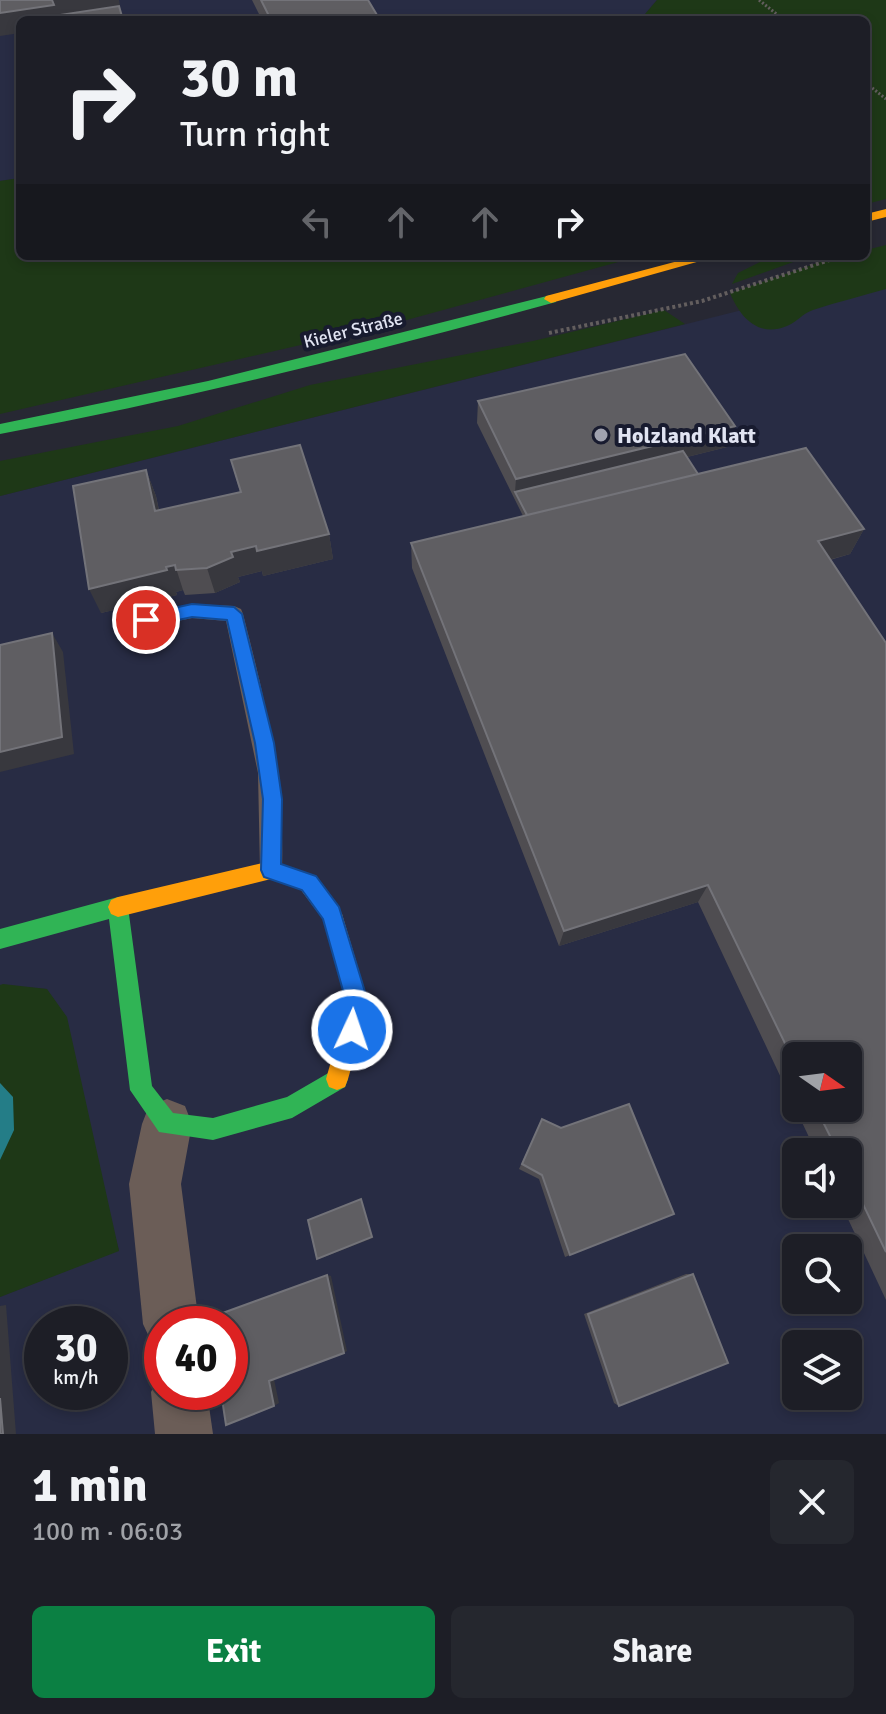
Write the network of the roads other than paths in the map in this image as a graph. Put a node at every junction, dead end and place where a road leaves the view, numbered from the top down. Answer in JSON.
{"nodes":[{"id":1,"x":697,"y":260,"type":"edge"},
{"id":2,"x":0,"y":429,"type":"edge"},
{"id":3,"x":123,"y":625,"type":"dead end"},
{"id":4,"x":271,"y":870,"type":"junction"},
{"id":5,"x":118,"y":907,"type":"junction"},
{"id":6,"x":0,"y":939,"type":"edge"},
{"id":7,"x":167,"y":1124,"type":"junction"},
{"id":8,"x":169,"y":1306,"type":"edge"},
{"id":9,"x":181,"y":1410,"type":"edge"},
{"id":10,"x":184,"y":1434,"type":"edge"}],
"edges":[{"from":1,"to":2,"type":"main road","name":"Kieler Straße"},
{"from":3,"to":4,"type":"lane"},
{"from":4,"to":5,"type":"main road"},
{"from":4,"to":7,"type":"main road"},
{"from":5,"to":6,"type":"main road"},
{"from":5,"to":7,"type":"main road"},
{"from":7,"to":8,"type":"street"},
{"from":9,"to":10,"type":"street"}]}
